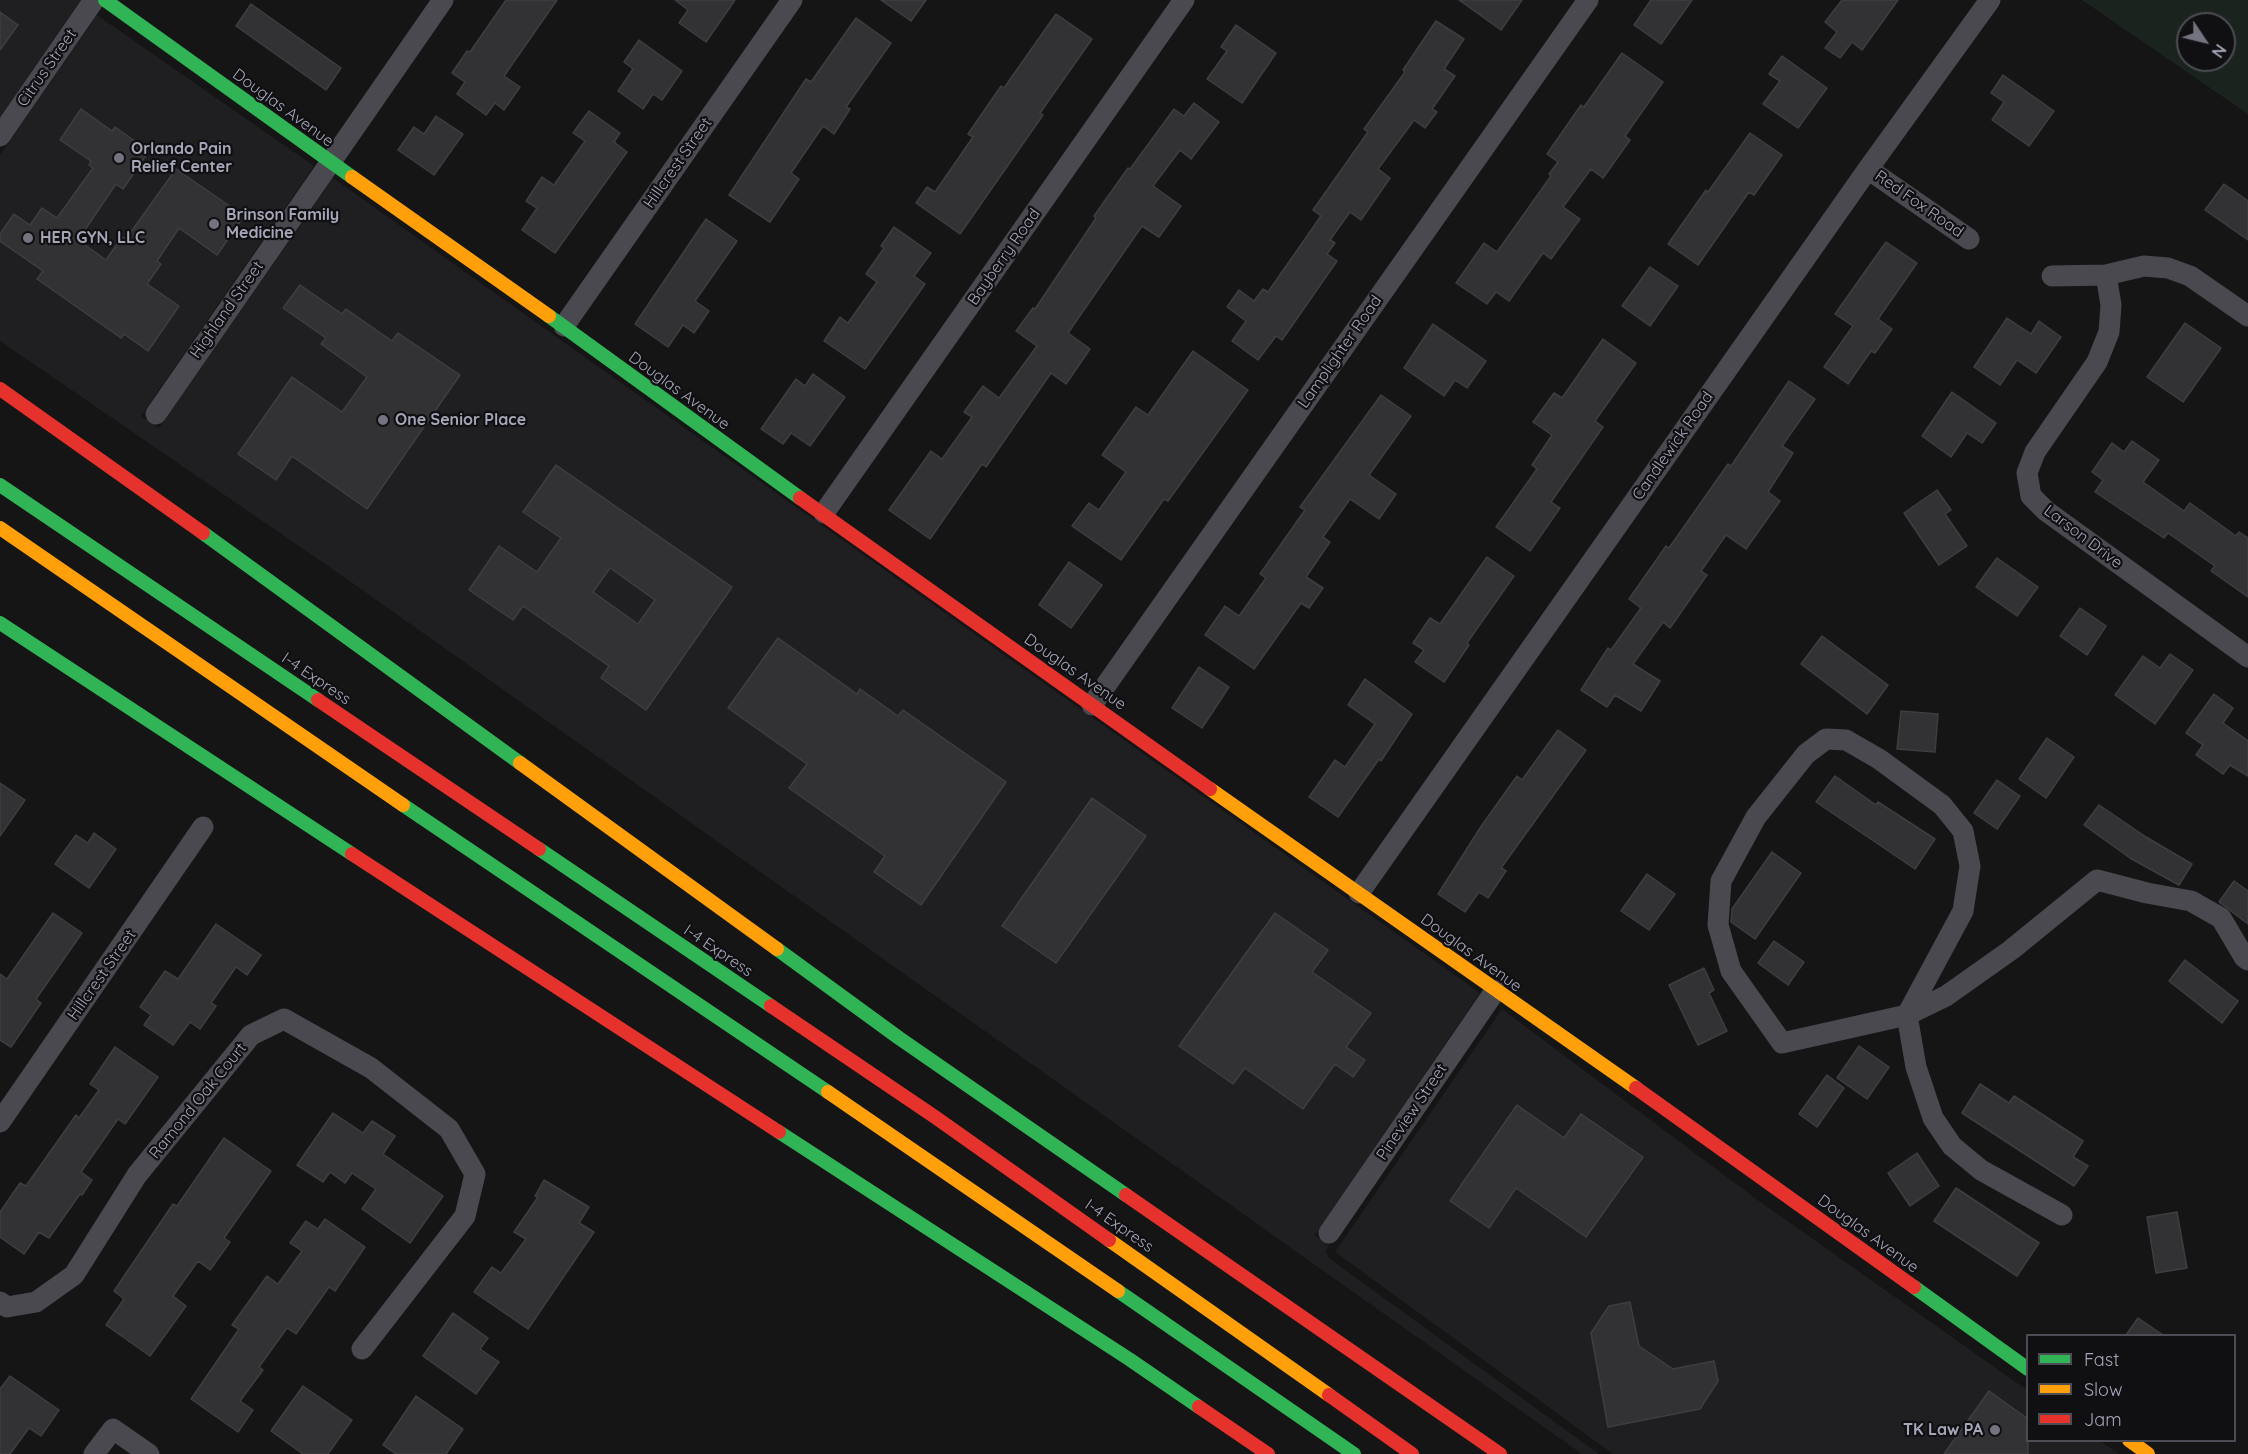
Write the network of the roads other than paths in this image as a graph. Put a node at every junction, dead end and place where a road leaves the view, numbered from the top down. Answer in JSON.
{"nodes":[{"id":1,"x":94,"y":0,"type":"edge"},
{"id":2,"x":105,"y":0,"type":"edge"},
{"id":3,"x":443,"y":0,"type":"edge"},
{"id":4,"x":792,"y":0,"type":"edge"},
{"id":5,"x":1184,"y":0,"type":"edge"},
{"id":6,"x":1588,"y":0,"type":"edge"},
{"id":7,"x":1990,"y":0,"type":"edge"},
{"id":8,"x":0,"y":136,"type":"edge"},
{"id":9,"x":330,"y":162,"type":"junction"},
{"id":10,"x":1868,"y":169,"type":"junction"},
{"id":11,"x":1970,"y":239,"type":"dead end"},
{"id":12,"x":2106,"y":275,"type":"junction"},
{"id":13,"x":2052,"y":276,"type":"dead end"},
{"id":14,"x":2248,"y":316,"type":"edge"},
{"id":15,"x":564,"y":326,"type":"junction"},
{"id":16,"x":0,"y":389,"type":"edge"},
{"id":17,"x":156,"y":414,"type":"dead end"},
{"id":18,"x":0,"y":485,"type":"edge"},
{"id":19,"x":824,"y":513,"type":"junction"},
{"id":20,"x":0,"y":528,"type":"edge"},
{"id":21,"x":0,"y":623,"type":"edge"},
{"id":22,"x":2248,"y":657,"type":"edge"},
{"id":23,"x":1092,"y":705,"type":"junction"},
{"id":24,"x":203,"y":827,"type":"dead end"},
{"id":25,"x":1359,"y":893,"type":"junction"},
{"id":26,"x":2248,"y":960,"type":"edge"},
{"id":27,"x":1495,"y":991,"type":"junction"},
{"id":28,"x":1907,"y":1015,"type":"junction"},
{"id":29,"x":0,"y":1122,"type":"edge"},
{"id":30,"x":2062,"y":1215,"type":"dead end"},
{"id":31,"x":1329,"y":1233,"type":"dead end"},
{"id":32,"x":0,"y":1302,"type":"edge"},
{"id":33,"x":362,"y":1349,"type":"dead end"},
{"id":34,"x":2026,"y":1368,"type":"edge"},
{"id":35,"x":2132,"y":1442,"type":"edge"},
{"id":36,"x":94,"y":1454,"type":"edge"},
{"id":37,"x":149,"y":1454,"type":"edge"},
{"id":38,"x":1268,"y":1454,"type":"edge"},
{"id":39,"x":1354,"y":1454,"type":"edge"},
{"id":40,"x":1412,"y":1454,"type":"edge"},
{"id":41,"x":1500,"y":1454,"type":"edge"},
{"id":42,"x":2148,"y":1454,"type":"edge"}],
"edges":[{"from":1,"to":8,"type":"street","name":"Citrus Street"},
{"from":2,"to":9,"type":"main road","name":"Douglas Avenue"},
{"from":3,"to":9,"type":"street","name":"Highland Street"},
{"from":4,"to":15,"type":"street","name":"Hillcrest Street"},
{"from":5,"to":19,"type":"street","name":"Bayberry Road"},
{"from":6,"to":23,"type":"street","name":"Lamplighter Road"},
{"from":7,"to":10,"type":"street","name":"Candlewick Road"},
{"from":9,"to":15,"type":"main road","name":"Douglas Avenue"},
{"from":9,"to":17,"type":"street","name":"Highland Street"},
{"from":10,"to":11,"type":"street","name":"Red Fox Road"},
{"from":10,"to":25,"type":"street","name":"Candlewick Road"},
{"from":12,"to":13,"type":"street"},
{"from":12,"to":14,"type":"street"},
{"from":12,"to":22,"type":"street","name":"Larson Drive"},
{"from":15,"to":19,"type":"main road","name":"Douglas Avenue"},
{"from":16,"to":41,"type":"main road"},
{"from":18,"to":40,"type":"main road","name":"I-4 Express"},
{"from":19,"to":23,"type":"main road","name":"Douglas Avenue"},
{"from":20,"to":39,"type":"main road"},
{"from":21,"to":38,"type":"main road"},
{"from":23,"to":25,"type":"main road","name":"Douglas Avenue"},
{"from":24,"to":29,"type":"street","name":"Hillcrest Street"},
{"from":25,"to":27,"type":"main road","name":"Douglas Avenue"},
{"from":26,"to":28,"type":"street"},
{"from":27,"to":31,"type":"street","name":"Pineview Street"},
{"from":27,"to":34,"type":"main road","name":"Douglas Avenue"},
{"from":28,"to":28,"type":"street"},
{"from":28,"to":30,"type":"street"},
{"from":32,"to":33,"type":"street","name":"Ramond Oak Court"},
{"from":35,"to":42,"type":"main road"},
{"from":36,"to":37,"type":"street"}]}
